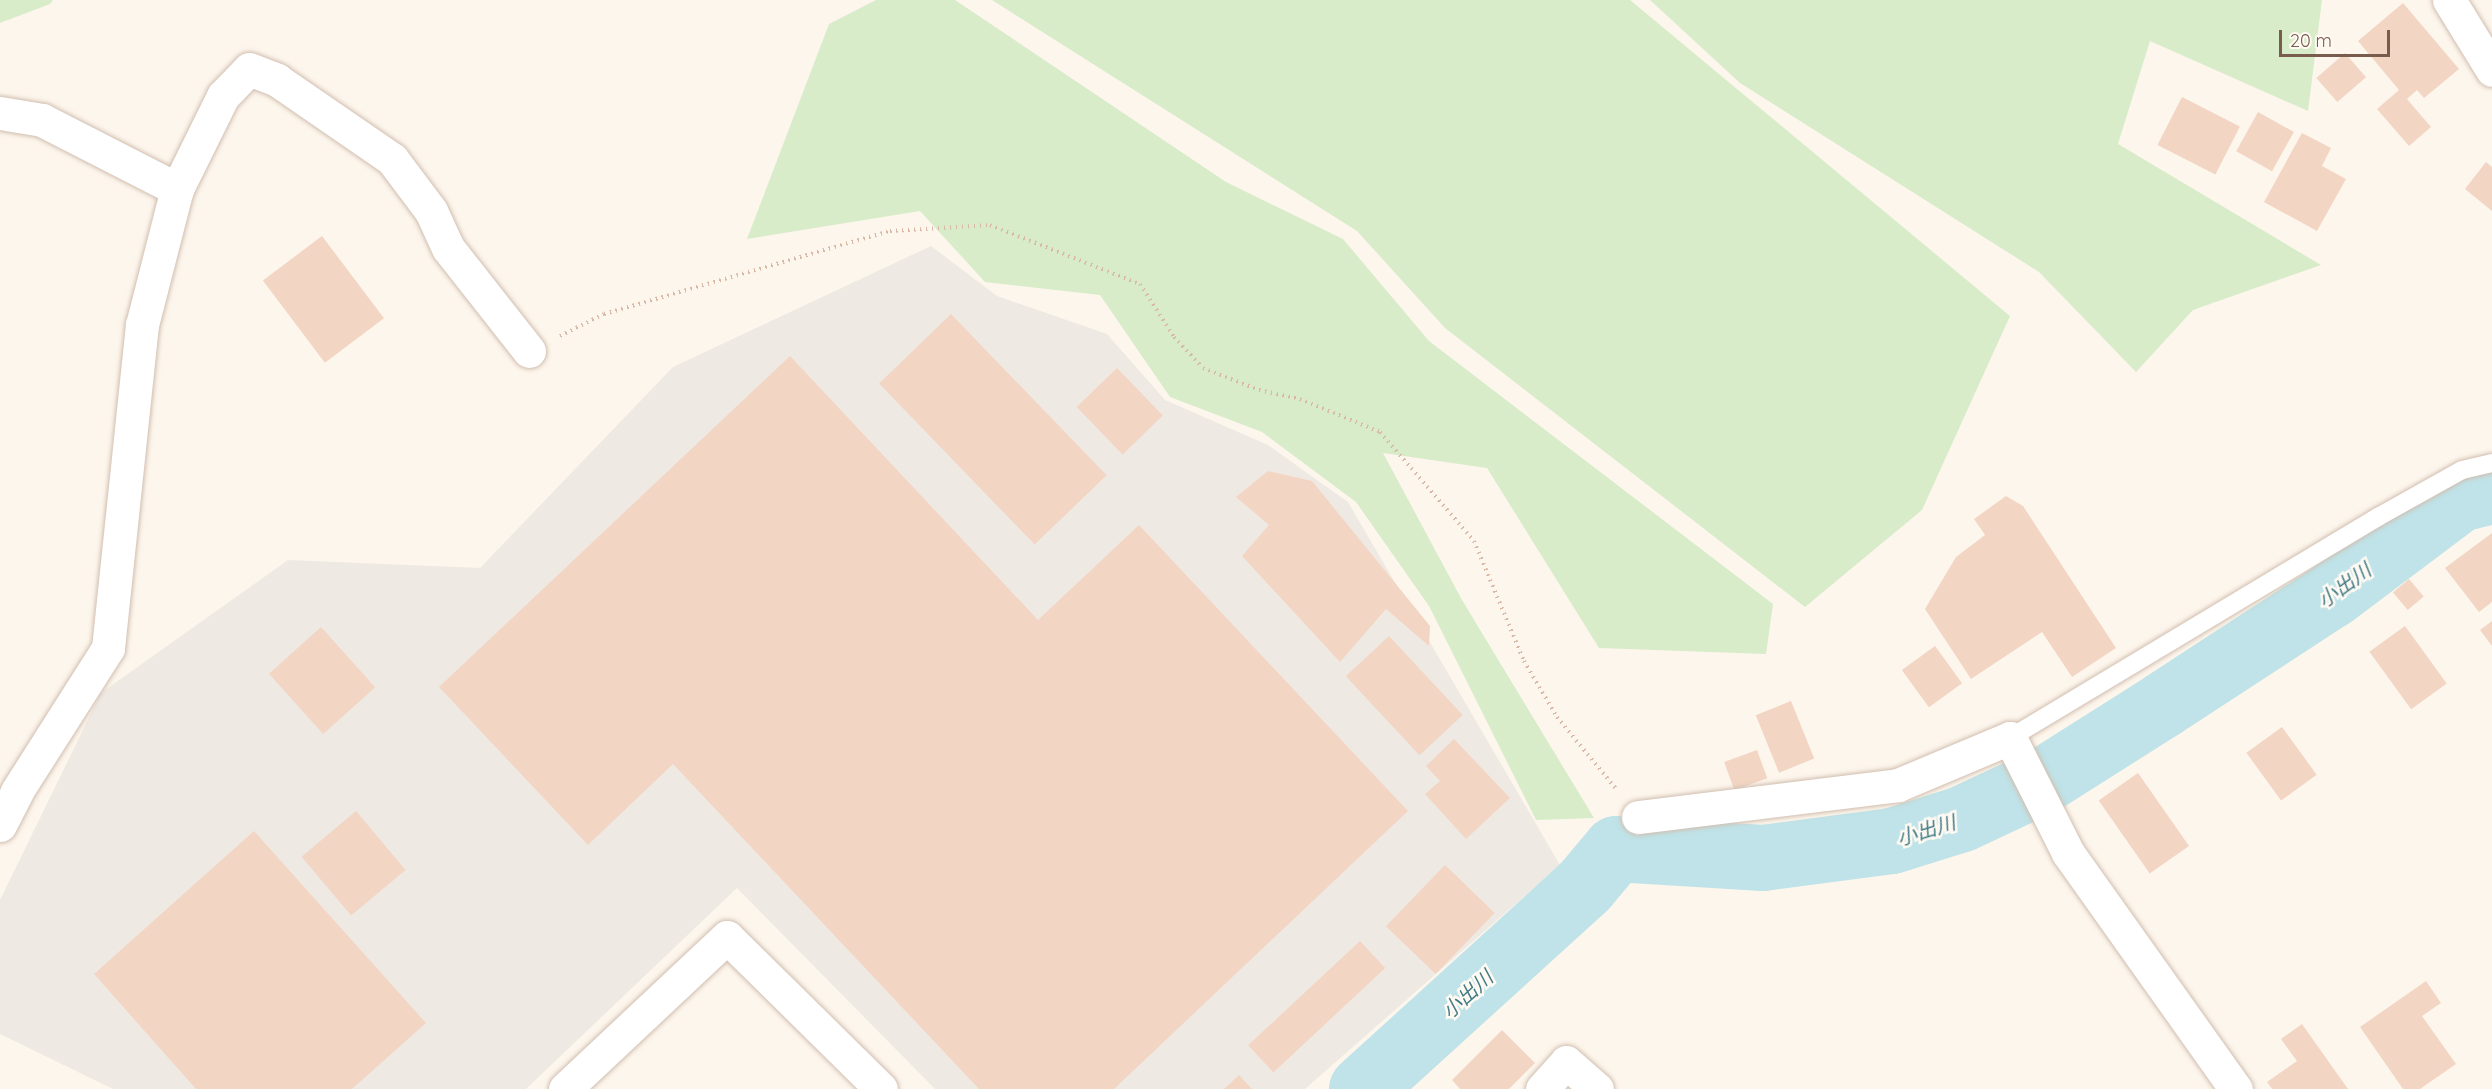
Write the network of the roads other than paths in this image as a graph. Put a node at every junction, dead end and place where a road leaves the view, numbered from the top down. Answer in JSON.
{"nodes":[{"id":1,"x":2449,"y":0,"type":"edge"},
{"id":2,"x":2492,"y":70,"type":"edge"},
{"id":3,"x":0,"y":113,"type":"edge"},
{"id":4,"x":177,"y":189,"type":"junction"},
{"id":5,"x":529,"y":351,"type":"road end"},
{"id":6,"x":2492,"y":463,"type":"edge"},
{"id":7,"x":2015,"y":749,"type":"junction"},
{"id":8,"x":1638,"y":817,"type":"road end"},
{"id":9,"x":0,"y":825,"type":"edge"},
{"id":10,"x":565,"y":1089,"type":"edge"},
{"id":11,"x":881,"y":1089,"type":"edge"},
{"id":12,"x":1542,"y":1089,"type":"edge"},
{"id":13,"x":1597,"y":1089,"type":"edge"},
{"id":14,"x":2236,"y":1089,"type":"edge"}],
"edges":[{"from":1,"to":2,"type":"street"},
{"from":3,"to":4,"type":"street"},
{"from":4,"to":5,"type":"street"},
{"from":4,"to":9,"type":"street"},
{"from":6,"to":7,"type":"lane"},
{"from":7,"to":8,"type":"street"},
{"from":7,"to":14,"type":"street"},
{"from":10,"to":11,"type":"street"},
{"from":12,"to":13,"type":"street"}]}
